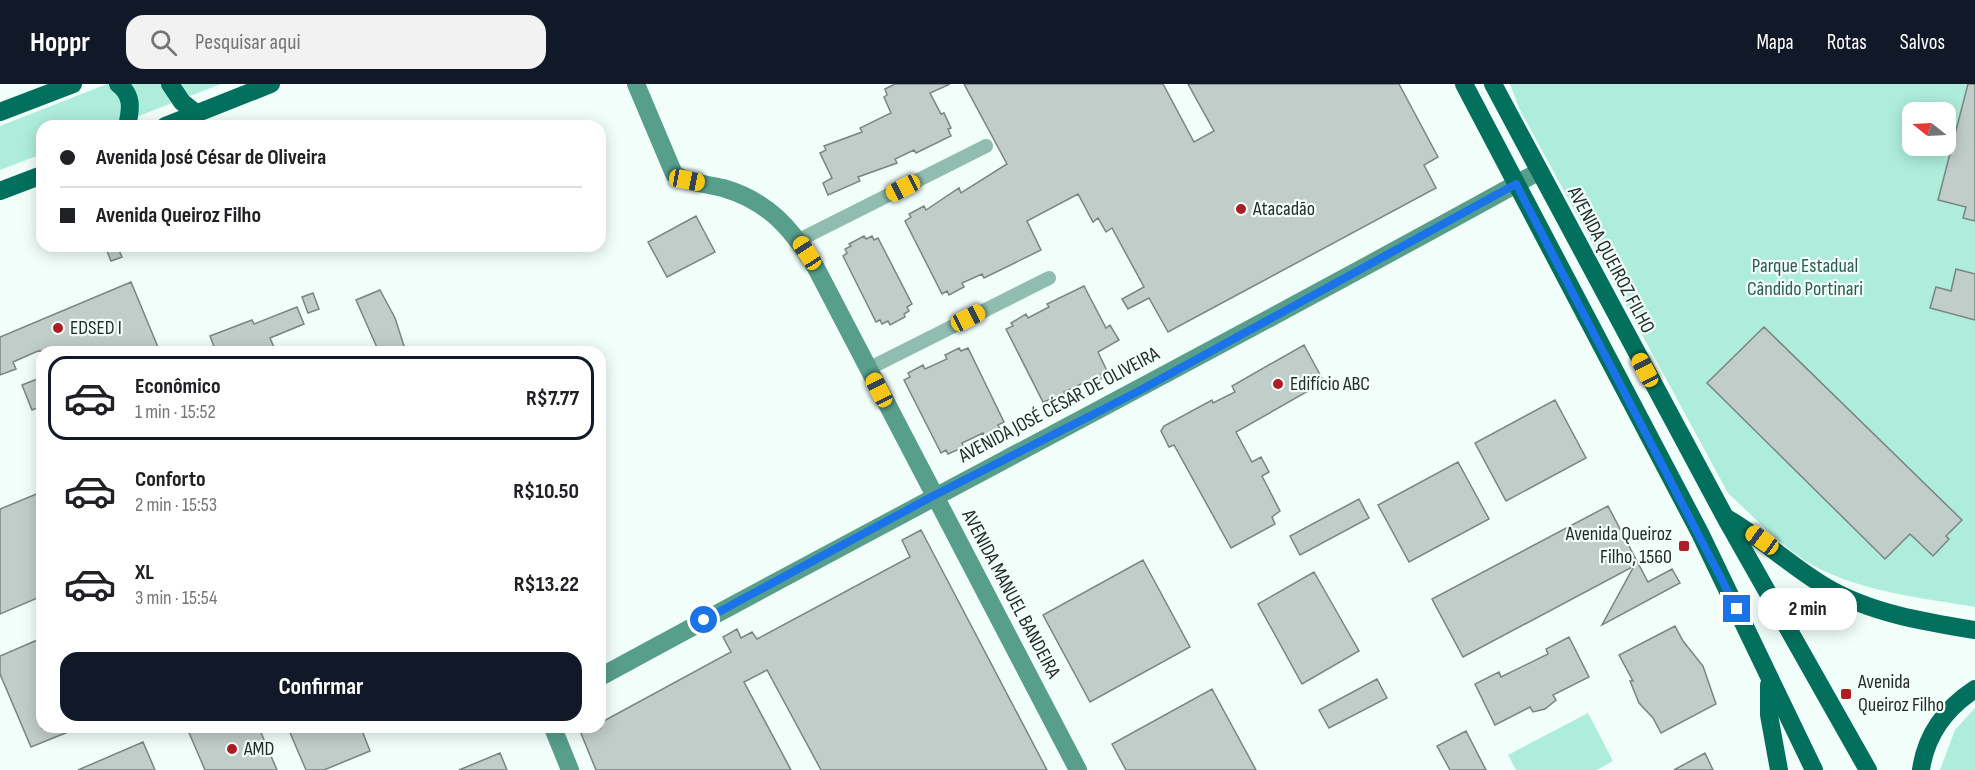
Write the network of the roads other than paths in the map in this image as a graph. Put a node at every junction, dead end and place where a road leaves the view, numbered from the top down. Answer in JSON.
{"nodes":[{"id":1,"x":73,"y":84,"type":"edge"},
{"id":2,"x":118,"y":84,"type":"edge"},
{"id":3,"x":170,"y":84,"type":"edge"},
{"id":4,"x":261,"y":84,"type":"edge"},
{"id":5,"x":271,"y":84,"type":"edge"},
{"id":6,"x":636,"y":84,"type":"edge"},
{"id":7,"x":1464,"y":84,"type":"edge"},
{"id":8,"x":1493,"y":84,"type":"edge"},
{"id":9,"x":0,"y":112,"type":"edge"},
{"id":10,"x":194,"y":112,"type":"junction"},
{"id":11,"x":128,"y":120,"type":"edge"},
{"id":12,"x":170,"y":120,"type":"edge"},
{"id":13,"x":177,"y":120,"type":"edge"},
{"id":14,"x":986,"y":146,"type":"dead end"},
{"id":15,"x":36,"y":171,"type":"edge"},
{"id":16,"x":1538,"y":172,"type":"junction"},
{"id":17,"x":36,"y":177,"type":"edge"},
{"id":18,"x":1516,"y":184,"type":"junction"},
{"id":19,"x":0,"y":185,"type":"edge"},
{"id":20,"x":0,"y":191,"type":"edge"},
{"id":21,"x":799,"y":240,"type":"junction"},
{"id":22,"x":1048,"y":278,"type":"dead end"},
{"id":23,"x":868,"y":369,"type":"junction"},
{"id":24,"x":933,"y":496,"type":"junction"},
{"id":25,"x":1725,"y":517,"type":"junction"},
{"id":26,"x":1975,"y":630,"type":"edge"},
{"id":27,"x":606,"y":674,"type":"edge"},
{"id":28,"x":1768,"y":677,"type":"junction"},
{"id":29,"x":1975,"y":688,"type":"edge"},
{"id":30,"x":555,"y":733,"type":"edge"},
{"id":31,"x":570,"y":770,"type":"edge"},
{"id":32,"x":1078,"y":770,"type":"edge"},
{"id":33,"x":1779,"y":770,"type":"edge"},
{"id":34,"x":1814,"y":770,"type":"edge"},
{"id":35,"x":1868,"y":770,"type":"edge"},
{"id":36,"x":1921,"y":770,"type":"edge"}],
"edges":[{"from":1,"to":9,"type":"highway"},
{"from":2,"to":11,"type":"highway"},
{"from":3,"to":10,"type":"highway"},
{"from":4,"to":10,"type":"street"},
{"from":5,"to":10,"type":"highway"},
{"from":6,"to":21,"type":"street","name":"AVENIDA MANUEL BANDEIRA"},
{"from":7,"to":18,"type":"highway"},
{"from":8,"to":16,"type":"highway","name":"AVENIDA QUEIROZ FILHO"},
{"from":10,"to":12,"type":"street"},
{"from":10,"to":13,"type":"highway"},
{"from":14,"to":21,"type":"street"},
{"from":15,"to":19,"type":"street"},
{"from":16,"to":18,"type":"street","name":"AVENIDA JOSÉ CÉSAR DE OLIVEIRA"},
{"from":16,"to":25,"type":"highway","name":"AVENIDA QUEIROZ FILHO"},
{"from":17,"to":20,"type":"highway"},
{"from":18,"to":24,"type":"street","name":"AVENIDA JOSÉ CÉSAR DE OLIVEIRA"},
{"from":18,"to":28,"type":"highway"},
{"from":21,"to":23,"type":"street","name":"AVENIDA MANUEL BANDEIRA"},
{"from":22,"to":23,"type":"street"},
{"from":23,"to":24,"type":"street","name":"AVENIDA MANUEL BANDEIRA"},
{"from":24,"to":27,"type":"street","name":"AVENIDA JOSÉ CÉSAR DE OLIVEIRA"},
{"from":24,"to":32,"type":"street","name":"AVENIDA MANUEL BANDEIRA"},
{"from":25,"to":26,"type":"highway"},
{"from":25,"to":35,"type":"highway","name":"AVENIDA QUEIROZ FILHO"},
{"from":28,"to":33,"type":"highway"},
{"from":28,"to":34,"type":"highway"},
{"from":29,"to":36,"type":"highway"},
{"from":30,"to":31,"type":"street"}]}
